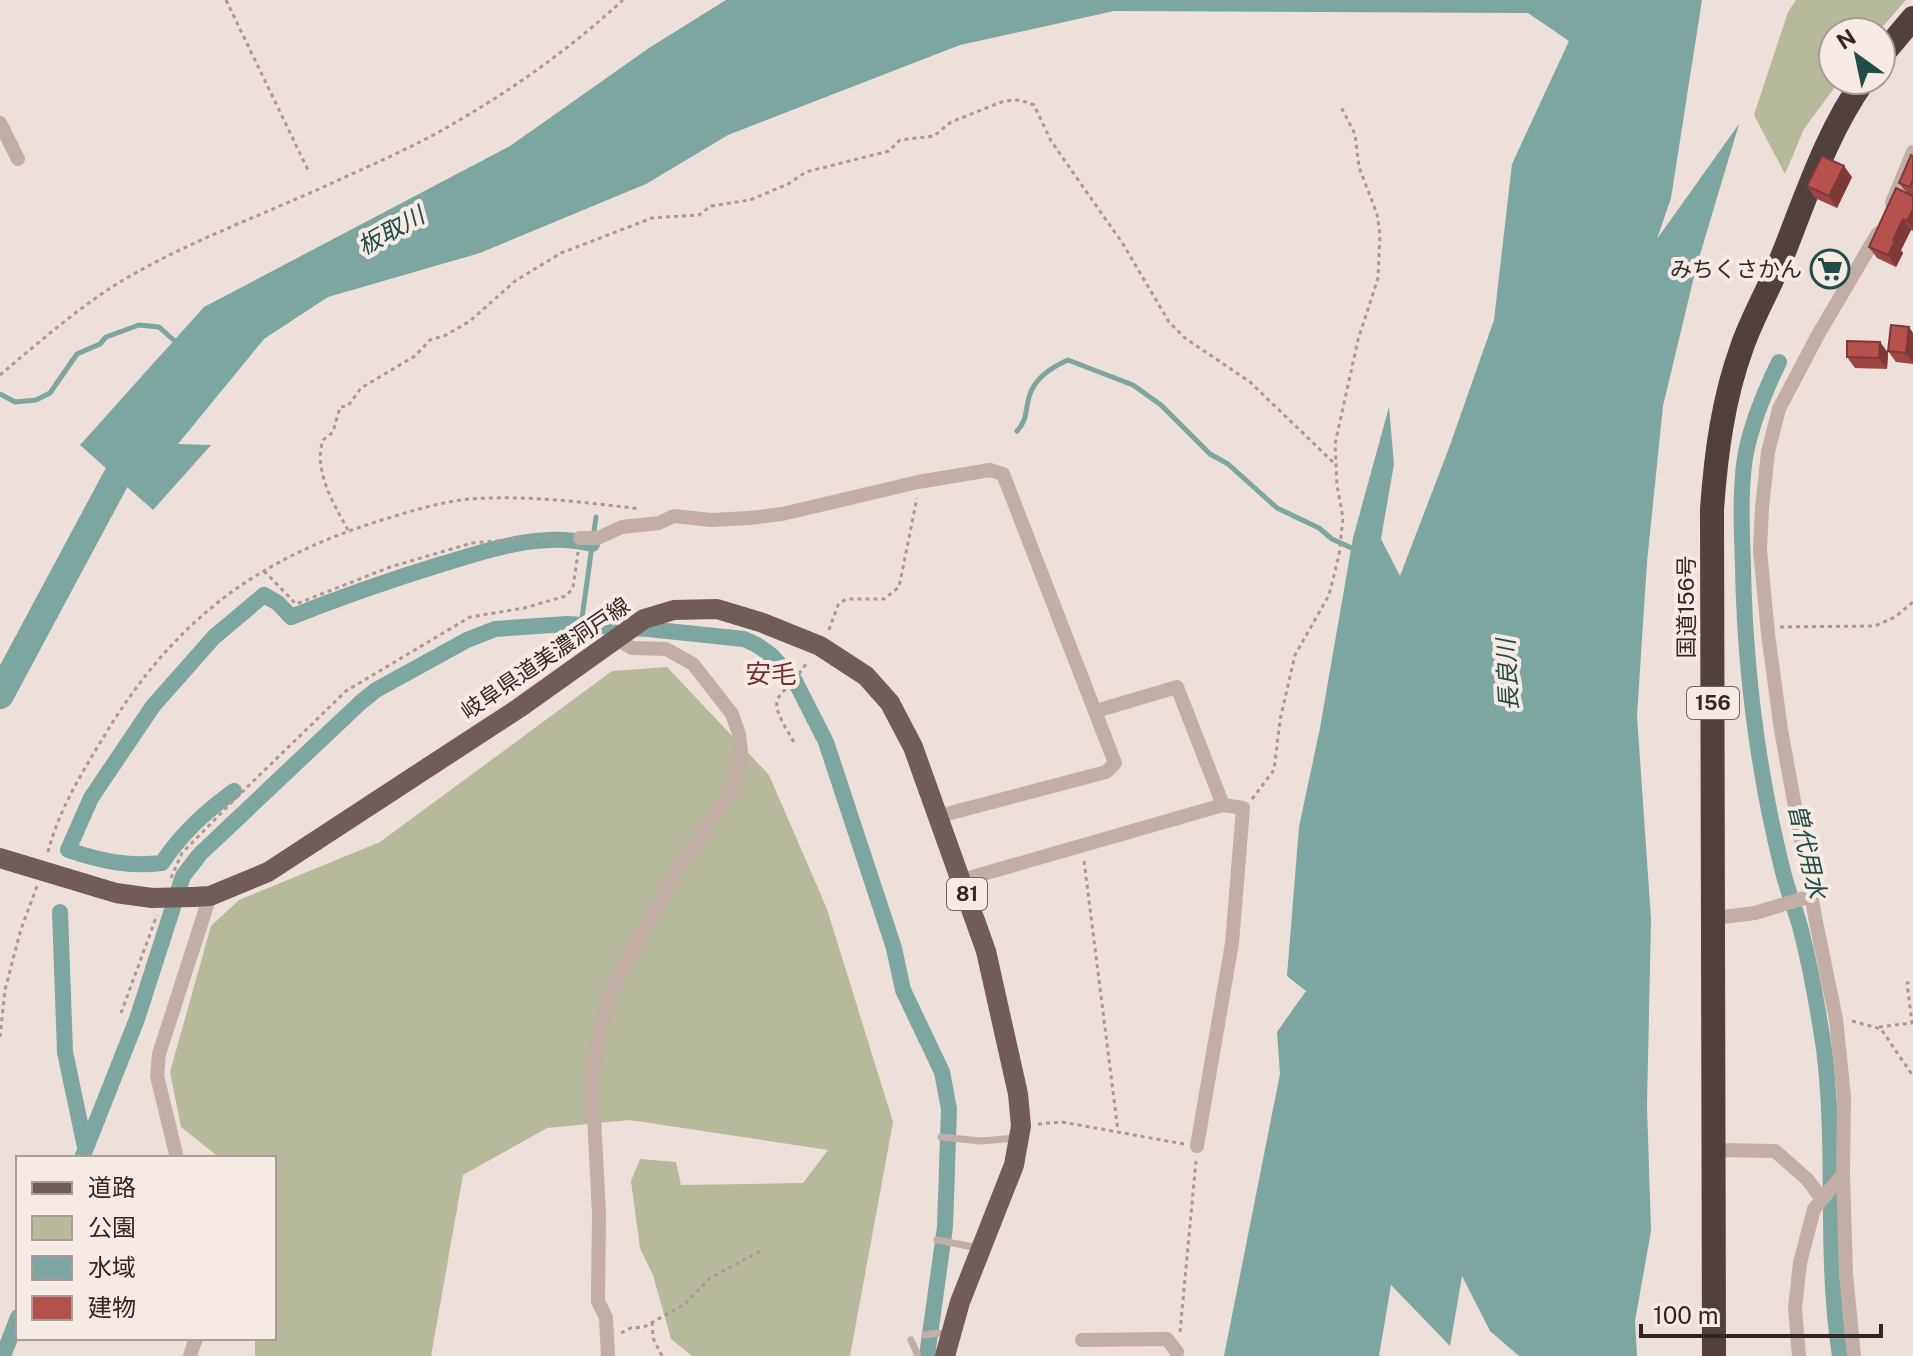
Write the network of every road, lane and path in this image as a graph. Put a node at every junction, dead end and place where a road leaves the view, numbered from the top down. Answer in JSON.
{"nodes":[{"id":1,"x":226,"y":0,"type":"edge"},
{"id":2,"x":623,"y":0,"type":"edge"},
{"id":3,"x":1913,"y":19,"type":"edge"},
{"id":4,"x":1897,"y":38,"type":"edge"},
{"id":5,"x":1855,"y":96,"type":"edge"},
{"id":6,"x":1340,"y":105,"type":"dead end"},
{"id":7,"x":0,"y":123,"type":"edge"},
{"id":8,"x":1913,"y":152,"type":"edge"},
{"id":9,"x":18,"y":159,"type":"dead end"},
{"id":10,"x":309,"y":172,"type":"dead end"},
{"id":11,"x":0,"y":375,"type":"edge"},
{"id":12,"x":1337,"y":466,"type":"junction"},
{"id":13,"x":918,"y":482,"type":"junction"},
{"id":14,"x":644,"y":509,"type":"dead end"},
{"id":15,"x":348,"y":530,"type":"junction"},
{"id":16,"x":580,"y":538,"type":"junction"},
{"id":17,"x":264,"y":571,"type":"junction"},
{"id":18,"x":1913,"y":602,"type":"edge"},
{"id":19,"x":1767,"y":627,"type":"junction"},
{"id":20,"x":618,"y":636,"type":"junction"},
{"id":21,"x":819,"y":645,"type":"junction"},
{"id":22,"x":1096,"y":711,"type":"junction"},
{"id":23,"x":794,"y":742,"type":"dead end"},
{"id":24,"x":1223,"y":805,"type":"junction"},
{"id":25,"x":1243,"y":808,"type":"junction"},
{"id":26,"x":939,"y":816,"type":"junction"},
{"id":27,"x":1083,"y":845,"type":"junction"},
{"id":28,"x":0,"y":858,"type":"edge"},
{"id":29,"x":41,"y":871,"type":"junction"},
{"id":30,"x":962,"y":880,"type":"junction"},
{"id":31,"x":169,"y":882,"type":"dead end"},
{"id":32,"x":202,"y":897,"type":"junction"},
{"id":33,"x":1799,"y":900,"type":"junction"},
{"id":34,"x":155,"y":904,"type":"junction"},
{"id":35,"x":1714,"y":918,"type":"junction"},
{"id":36,"x":1913,"y":982,"type":"edge"},
{"id":37,"x":121,"y":1013,"type":"dead end"},
{"id":38,"x":1836,"y":1019,"type":"junction"},
{"id":39,"x":1913,"y":1023,"type":"edge"},
{"id":40,"x":1879,"y":1027,"type":"junction"},
{"id":41,"x":0,"y":1037,"type":"edge"},
{"id":42,"x":1913,"y":1076,"type":"edge"},
{"id":43,"x":1020,"y":1132,"type":"junction"},
{"id":44,"x":1118,"y":1132,"type":"junction"},
{"id":45,"x":941,"y":1137,"type":"dead end"},
{"id":46,"x":1197,"y":1146,"type":"junction"},
{"id":47,"x":1715,"y":1150,"type":"junction"},
{"id":48,"x":177,"y":1156,"type":"edge"},
{"id":49,"x":1840,"y":1177,"type":"junction"},
{"id":50,"x":1824,"y":1196,"type":"junction"},
{"id":51,"x":937,"y":1240,"type":"dead end"},
{"id":52,"x":981,"y":1248,"type":"junction"},
{"id":53,"x":764,"y":1249,"type":"dead end"},
{"id":54,"x":652,"y":1322,"type":"junction"},
{"id":55,"x":943,"y":1334,"type":"junction"},
{"id":56,"x":925,"y":1335,"type":"dead end"},
{"id":57,"x":911,"y":1340,"type":"dead end"},
{"id":58,"x":1082,"y":1340,"type":"dead end"},
{"id":59,"x":607,"y":1349,"type":"edge"},
{"id":60,"x":1177,"y":1352,"type":"joint"},
{"id":61,"x":662,"y":1356,"type":"edge"},
{"id":62,"x":918,"y":1356,"type":"edge"},
{"id":63,"x":945,"y":1356,"type":"edge"},
{"id":64,"x":1714,"y":1356,"type":"edge"},
{"id":65,"x":1799,"y":1356,"type":"edge"},
{"id":66,"x":1854,"y":1356,"type":"edge"}],
"edges":[{"from":1,"to":10,"type":"path"},
{"from":2,"to":11,"type":"path"},
{"from":3,"to":4,"type":"highway"},
{"from":5,"to":35,"type":"highway","name":"国道156号","number":"156"},
{"from":6,"to":12,"type":"path"},
{"from":7,"to":9,"type":"street"},
{"from":8,"to":19,"type":"street"},
{"from":12,"to":15,"type":"path"},
{"from":12,"to":25,"type":"path"},
{"from":13,"to":16,"type":"street"},
{"from":13,"to":21,"type":"path"},
{"from":13,"to":22,"type":"street"},
{"from":14,"to":15,"type":"path"},
{"from":15,"to":17,"type":"path"},
{"from":16,"to":17,"type":"path"},
{"from":16,"to":31,"type":"path"},
{"from":17,"to":29,"type":"path"},
{"from":18,"to":19,"type":"path"},
{"from":19,"to":33,"type":"street"},
{"from":20,"to":21,"type":"main road","name":"岐阜県道美濃洞戸線","number":"81"},
{"from":20,"to":32,"type":"main road","name":"岐阜県道美濃洞戸線","number":"81"},
{"from":20,"to":59,"type":"street"},
{"from":21,"to":23,"type":"path"},
{"from":21,"to":26,"type":"main road","name":"岐阜県道美濃洞戸線","number":"81"},
{"from":22,"to":24,"type":"street"},
{"from":22,"to":26,"type":"street"},
{"from":24,"to":25,"type":"street"},
{"from":24,"to":27,"type":"street"},
{"from":25,"to":46,"type":"street"},
{"from":26,"to":30,"type":"main road","name":"岐阜県道美濃洞戸線","number":"81"},
{"from":27,"to":30,"type":"street"},
{"from":27,"to":44,"type":"path"},
{"from":28,"to":29,"type":"main road","number":"81"},
{"from":29,"to":34,"type":"main road","name":"岐阜県道美濃洞戸線","number":"81"},
{"from":29,"to":41,"type":"path"},
{"from":30,"to":43,"type":"main road","name":"岐阜県道美濃洞戸線","number":"81"},
{"from":32,"to":34,"type":"main road","name":"岐阜県道美濃洞戸線","number":"81","bridge":true},
{"from":32,"to":48,"type":"street"},
{"from":33,"to":35,"type":"street"},
{"from":33,"to":38,"type":"street"},
{"from":34,"to":37,"type":"path"},
{"from":35,"to":47,"type":"highway","name":"国道156号","number":"156"},
{"from":36,"to":39,"type":"path"},
{"from":38,"to":40,"type":"path"},
{"from":38,"to":49,"type":"street"},
{"from":39,"to":40,"type":"path"},
{"from":40,"to":42,"type":"path"},
{"from":43,"to":44,"type":"path"},
{"from":43,"to":45,"type":"lane"},
{"from":43,"to":52,"type":"main road","name":"岐阜県道美濃洞戸線","number":"81"},
{"from":44,"to":46,"type":"path"},
{"from":46,"to":60,"type":"path"},
{"from":47,"to":50,"type":"street"},
{"from":47,"to":64,"type":"highway","name":"国道156号","number":"156"},
{"from":49,"to":50,"type":"street"},
{"from":49,"to":66,"type":"street"},
{"from":50,"to":65,"type":"street"},
{"from":51,"to":52,"type":"lane"},
{"from":52,"to":55,"type":"main road","name":"岐阜県道美濃洞戸線","number":"81"},
{"from":53,"to":54,"type":"path"},
{"from":54,"to":59,"type":"path"},
{"from":54,"to":61,"type":"path"},
{"from":55,"to":56,"type":"lane"},
{"from":55,"to":63,"type":"main road","name":"岐阜県道美濃洞戸線","number":"81"},
{"from":57,"to":62,"type":"lane"},
{"from":58,"to":60,"type":"street"}]}
